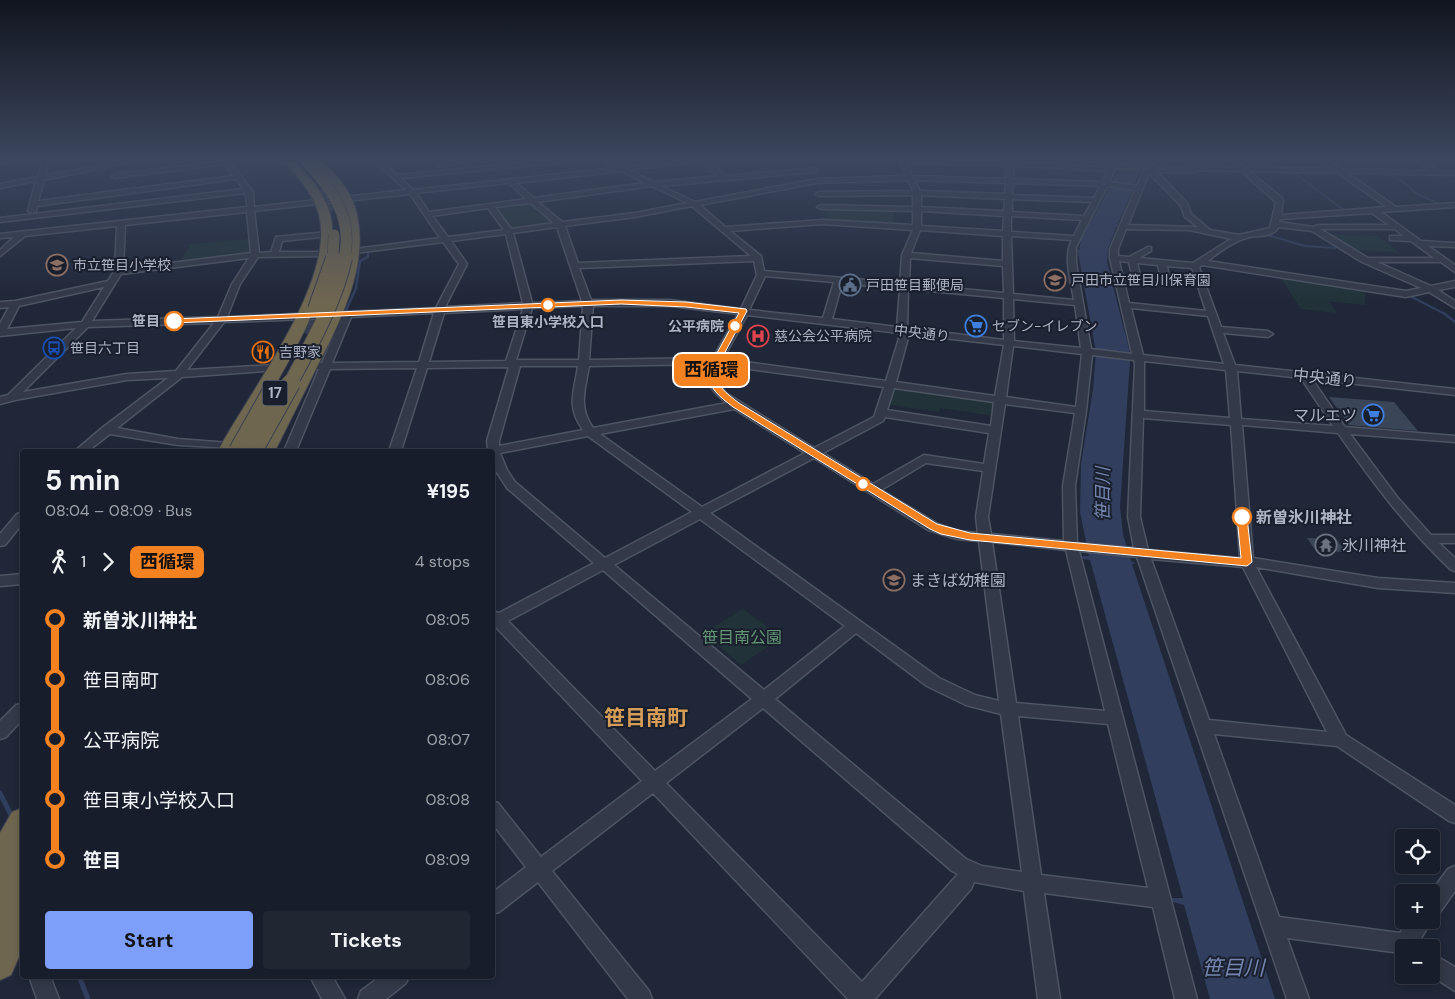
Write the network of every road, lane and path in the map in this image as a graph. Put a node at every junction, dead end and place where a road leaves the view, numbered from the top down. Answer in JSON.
{"nodes":[{"id":1,"x":821,"y":207,"type":"edge"},
{"id":2,"x":33,"y":208,"type":"edge"},
{"id":3,"x":109,"y":208,"type":"edge"},
{"id":4,"x":252,"y":208,"type":"joint"},
{"id":5,"x":325,"y":208,"type":"tunnel mouth"},
{"id":6,"x":329,"y":208,"type":"tunnel mouth"},
{"id":7,"x":340,"y":208,"type":"tunnel mouth"},
{"id":8,"x":349,"y":208,"type":"tunnel mouth"},
{"id":9,"x":423,"y":208,"type":"edge"},
{"id":10,"x":477,"y":208,"type":"edge"},
{"id":11,"x":491,"y":208,"type":"edge"},
{"id":12,"x":541,"y":208,"type":"edge"},
{"id":13,"x":675,"y":208,"type":"edge"},
{"id":14,"x":698,"y":208,"type":"edge"},
{"id":15,"x":851,"y":208,"type":"edge"},
{"id":16,"x":1008,"y":208,"type":"edge"},
{"id":17,"x":1092,"y":208,"type":"edge"},
{"id":18,"x":1130,"y":208,"type":"edge"},
{"id":19,"x":1185,"y":208,"type":"edge"},
{"id":20,"x":1279,"y":208,"type":"edge"},
{"id":21,"x":1415,"y":208,"type":"edge"},
{"id":22,"x":917,"y":209,"type":"junction"},
{"id":23,"x":1394,"y":209,"type":"joint"},
{"id":24,"x":336,"y":210,"type":"tunnel mouth"},
{"id":25,"x":1373,"y":210,"type":"junction"},
{"id":26,"x":428,"y":214,"type":"junction"},
{"id":27,"x":1008,"y":214,"type":"junction"},
{"id":28,"x":30,"y":217,"type":"junction"},
{"id":29,"x":1086,"y":218,"type":"junction"},
{"id":30,"x":0,"y":220,"type":"edge"},
{"id":31,"x":1276,"y":220,"type":"junction"},
{"id":32,"x":823,"y":222,"type":"junction"},
{"id":33,"x":121,"y":223,"type":"junction"},
{"id":34,"x":560,"y":224,"type":"junction"},
{"id":35,"x":1123,"y":227,"type":"junction"},
{"id":36,"x":1397,"y":227,"type":"junction"},
{"id":37,"x":724,"y":229,"type":"junction"},
{"id":38,"x":917,"y":229,"type":"junction"},
{"id":39,"x":1314,"y":229,"type":"junction"},
{"id":40,"x":509,"y":231,"type":"junction"},
{"id":41,"x":1208,"y":232,"type":"junction"},
{"id":42,"x":24,"y":233,"type":"junction"},
{"id":43,"x":1007,"y":234,"type":"junction"},
{"id":44,"x":0,"y":236,"type":"edge"},
{"id":45,"x":1076,"y":238,"type":"junction"},
{"id":46,"x":1240,"y":238,"type":"junction"},
{"id":47,"x":1393,"y":238,"type":"dead end"},
{"id":48,"x":446,"y":240,"type":"junction"},
{"id":49,"x":1416,"y":241,"type":"junction"},
{"id":50,"x":339,"y":245,"type":"junction"},
{"id":51,"x":1455,"y":245,"type":"edge"},
{"id":52,"x":1148,"y":249,"type":"dead end"},
{"id":53,"x":0,"y":254,"type":"edge"},
{"id":54,"x":255,"y":255,"type":"junction"},
{"id":55,"x":274,"y":255,"type":"junction"},
{"id":56,"x":906,"y":255,"type":"junction"},
{"id":57,"x":758,"y":258,"type":"junction"},
{"id":58,"x":1114,"y":258,"type":"junction"},
{"id":59,"x":1133,"y":260,"type":"junction"},
{"id":60,"x":1365,"y":260,"type":"junction"},
{"id":61,"x":1443,"y":260,"type":"junction"},
{"id":62,"x":1162,"y":263,"type":"junction"},
{"id":63,"x":1007,"y":264,"type":"junction"},
{"id":64,"x":1198,"y":264,"type":"junction"},
{"id":65,"x":575,"y":266,"type":"junction"},
{"id":66,"x":1455,"y":269,"type":"edge"},
{"id":67,"x":118,"y":272,"type":"junction"},
{"id":68,"x":762,"y":273,"type":"junction"},
{"id":69,"x":1136,"y":275,"type":"dead end"},
{"id":70,"x":1165,"y":278,"type":"dead end"},
{"id":71,"x":839,"y":279,"type":"junction"},
{"id":72,"x":111,"y":283,"type":"junction"},
{"id":73,"x":1455,"y":284,"type":"edge"},
{"id":74,"x":904,"y":286,"type":"junction"},
{"id":75,"x":1430,"y":288,"type":"junction"},
{"id":76,"x":1007,"y":296,"type":"junction"},
{"id":77,"x":588,"y":303,"type":"junction"},
{"id":78,"x":1080,"y":303,"type":"junction"},
{"id":79,"x":15,"y":304,"type":"junction"},
{"id":80,"x":323,"y":304,"type":"tunnel mouth"},
{"id":81,"x":1455,"y":304,"type":"edge"},
{"id":82,"x":1126,"y":305,"type":"junction"},
{"id":83,"x":0,"y":306,"type":"edge"},
{"id":84,"x":528,"y":306,"type":"junction"},
{"id":85,"x":440,"y":310,"type":"junction"},
{"id":86,"x":744,"y":311,"type":"junction"},
{"id":87,"x":1211,"y":314,"type":"junction"},
{"id":88,"x":341,"y":315,"type":"junction"},
{"id":89,"x":304,"y":317,"type":"junction"},
{"id":90,"x":221,"y":320,"type":"junction"},
{"id":91,"x":827,"y":322,"type":"junction"},
{"id":92,"x":85,"y":324,"type":"junction"},
{"id":93,"x":1217,"y":330,"type":"junction"},
{"id":94,"x":904,"y":331,"type":"junction"},
{"id":95,"x":0,"y":333,"type":"edge"},
{"id":96,"x":310,"y":334,"type":"joint"},
{"id":97,"x":1268,"y":334,"type":"dead end"},
{"id":98,"x":1009,"y":343,"type":"junction"},
{"id":99,"x":1089,"y":352,"type":"junction"},
{"id":100,"x":1137,"y":358,"type":"junction"},
{"id":101,"x":716,"y":361,"type":"junction"},
{"id":102,"x":584,"y":363,"type":"junction"},
{"id":103,"x":422,"y":364,"type":"junction"},
{"id":104,"x":513,"y":364,"type":"junction"},
{"id":105,"x":327,"y":365,"type":"junction"},
{"id":106,"x":310,"y":366,"type":"junction"},
{"id":107,"x":275,"y":368,"type":"junction"},
{"id":108,"x":1230,"y":368,"type":"junction"},
{"id":109,"x":178,"y":374,"type":"junction"},
{"id":110,"x":1304,"y":376,"type":"junction"},
{"id":111,"x":890,"y":384,"type":"junction"},
{"id":112,"x":1455,"y":392,"type":"edge"},
{"id":113,"x":12,"y":397,"type":"junction"},
{"id":114,"x":1000,"y":399,"type":"junction"},
{"id":115,"x":0,"y":401,"type":"edge"},
{"id":116,"x":736,"y":405,"type":"junction"},
{"id":117,"x":0,"y":409,"type":"edge"},
{"id":118,"x":1081,"y":410,"type":"junction"},
{"id":119,"x":882,"y":413,"type":"junction"},
{"id":120,"x":1138,"y":414,"type":"junction"},
{"id":121,"x":1235,"y":422,"type":"junction"},
{"id":122,"x":106,"y":430,"type":"junction"},
{"id":123,"x":995,"y":430,"type":"junction"},
{"id":124,"x":1343,"y":430,"type":"junction"},
{"id":125,"x":590,"y":432,"type":"junction"},
{"id":126,"x":1455,"y":439,"type":"edge"},
{"id":127,"x":83,"y":449,"type":"edge"},
{"id":128,"x":227,"y":449,"type":"edge"},
{"id":129,"x":234,"y":449,"type":"edge"},
{"id":130,"x":235,"y":449,"type":"edge"},
{"id":131,"x":235,"y":449,"type":"edge"},
{"id":132,"x":253,"y":449,"type":"edge"},
{"id":133,"x":253,"y":449,"type":"edge"},
{"id":134,"x":267,"y":449,"type":"edge"},
{"id":135,"x":291,"y":449,"type":"edge"},
{"id":136,"x":396,"y":449,"type":"edge"},
{"id":137,"x":492,"y":449,"type":"edge"},
{"id":138,"x":495,"y":450,"type":"edge"},
{"id":139,"x":815,"y":454,"type":"junction"},
{"id":140,"x":495,"y":457,"type":"edge"},
{"id":141,"x":989,"y":468,"type":"junction"},
{"id":142,"x":872,"y":490,"type":"junction"},
{"id":143,"x":702,"y":513,"type":"junction"},
{"id":144,"x":15,"y":523,"type":"edge"},
{"id":145,"x":985,"y":538,"type":"junction"},
{"id":146,"x":1427,"y":539,"type":"junction"},
{"id":147,"x":1455,"y":540,"type":"edge"},
{"id":148,"x":0,"y":542,"type":"edge"},
{"id":149,"x":1074,"y":545,"type":"junction"},
{"id":150,"x":1140,"y":552,"type":"junction"},
{"id":151,"x":1247,"y":562,"type":"junction"},
{"id":152,"x":604,"y":565,"type":"junction"},
{"id":153,"x":1455,"y":566,"type":"edge"},
{"id":154,"x":20,"y":579,"type":"edge"},
{"id":155,"x":0,"y":581,"type":"edge"},
{"id":156,"x":1455,"y":588,"type":"edge"},
{"id":157,"x":495,"y":619,"type":"edge"},
{"id":158,"x":495,"y":620,"type":"edge"},
{"id":159,"x":856,"y":625,"type":"junction"},
{"id":160,"x":763,"y":699,"type":"junction"},
{"id":161,"x":1009,"y":709,"type":"junction"},
{"id":162,"x":20,"y":712,"type":"edge"},
{"id":163,"x":1114,"y":718,"type":"junction"},
{"id":164,"x":1203,"y":726,"type":"junction"},
{"id":165,"x":0,"y":732,"type":"edge"},
{"id":166,"x":1340,"y":740,"type":"junction"},
{"id":167,"x":654,"y":783,"type":"junction"},
{"id":168,"x":495,"y":813,"type":"edge"},
{"id":169,"x":1455,"y":815,"type":"edge"},
{"id":170,"x":14,"y":841,"type":"edge"},
{"id":171,"x":540,"y":869,"type":"junction"},
{"id":172,"x":969,"y":871,"type":"junction"},
{"id":173,"x":1455,"y":875,"type":"edge"},
{"id":174,"x":1033,"y":883,"type":"junction"},
{"id":175,"x":0,"y":887,"type":"edge"},
{"id":176,"x":20,"y":892,"type":"edge"},
{"id":177,"x":1440,"y":896,"type":"edge"},
{"id":178,"x":1161,"y":899,"type":"junction"},
{"id":179,"x":495,"y":903,"type":"edge"},
{"id":180,"x":20,"y":921,"type":"edge"},
{"id":181,"x":1272,"y":926,"type":"junction"},
{"id":182,"x":0,"y":932,"type":"edge"},
{"id":183,"x":1395,"y":944,"type":"edge"},
{"id":184,"x":0,"y":964,"type":"edge"},
{"id":185,"x":1440,"y":969,"type":"edge"},
{"id":186,"x":40,"y":979,"type":"edge"},
{"id":187,"x":322,"y":979,"type":"edge"},
{"id":188,"x":395,"y":979,"type":"edge"},
{"id":189,"x":1455,"y":980,"type":"edge"},
{"id":190,"x":48,"y":999,"type":"edge"},
{"id":191,"x":334,"y":999,"type":"edge"},
{"id":192,"x":369,"y":999,"type":"edge"},
{"id":193,"x":641,"y":999,"type":"edge"},
{"id":194,"x":862,"y":999,"type":"edge"},
{"id":195,"x":1049,"y":999,"type":"edge"},
{"id":196,"x":1186,"y":999,"type":"edge"},
{"id":197,"x":1298,"y":999,"type":"edge"}],
"edges":[{"from":1,"to":32,"type":"street"},
{"from":2,"to":28,"type":"street"},
{"from":3,"to":28,"type":"street"},
{"from":4,"to":33,"type":"street"},
{"from":4,"to":54,"type":"street"},
{"from":5,"to":50,"type":"highway","number":"17"},
{"from":6,"to":130,"type":"highway","bridge":true},
{"from":7,"to":132,"type":"highway","bridge":true},
{"from":8,"to":50,"type":"highway","number":"17"},
{"from":9,"to":26,"type":"street"},
{"from":10,"to":26,"type":"street"},
{"from":11,"to":40,"type":"street"},
{"from":12,"to":34,"type":"street"},
{"from":13,"to":34,"type":"street"},
{"from":14,"to":37,"type":"street"},
{"from":15,"to":22,"type":"street"},
{"from":16,"to":27,"type":"street"},
{"from":17,"to":29,"type":"street"},
{"from":18,"to":35,"type":"street"},
{"from":19,"to":41,"type":"street"},
{"from":20,"to":31,"type":"street"},
{"from":21,"to":23,"type":"street"},
{"from":22,"to":27,"type":"street"},
{"from":22,"to":38,"type":"street"},
{"from":23,"to":25,"type":"street"},
{"from":24,"to":50,"type":"highway","number":"17"},
{"from":25,"to":31,"type":"street"},
{"from":25,"to":36,"type":"street"},
{"from":26,"to":48,"type":"street"},
{"from":27,"to":29,"type":"street"},
{"from":27,"to":43,"type":"street"},
{"from":28,"to":30,"type":"street"},
{"from":28,"to":42,"type":"street"},
{"from":29,"to":45,"type":"street"},
{"from":31,"to":39,"type":"street"},
{"from":31,"to":46,"type":"street"},
{"from":32,"to":37,"type":"street"},
{"from":32,"to":38,"type":"street"},
{"from":33,"to":42,"type":"street"},
{"from":33,"to":67,"type":"street"},
{"from":34,"to":40,"type":"street"},
{"from":34,"to":65,"type":"street"},
{"from":35,"to":41,"type":"street"},
{"from":35,"to":58,"type":"street"},
{"from":36,"to":39,"type":"street"},
{"from":36,"to":49,"type":"street"},
{"from":37,"to":57,"type":"street"},
{"from":38,"to":43,"type":"street"},
{"from":38,"to":56,"type":"street"},
{"from":39,"to":60,"type":"street"},
{"from":40,"to":48,"type":"street"},
{"from":40,"to":84,"type":"street"},
{"from":41,"to":46,"type":"street"},
{"from":42,"to":44,"type":"street"},
{"from":42,"to":53,"type":"street"},
{"from":43,"to":45,"type":"street"},
{"from":43,"to":63,"type":"street"},
{"from":45,"to":78,"type":"street"},
{"from":46,"to":64,"type":"street"},
{"from":47,"to":49,"type":"street"},
{"from":48,"to":50,"type":"street"},
{"from":48,"to":85,"type":"street"},
{"from":49,"to":51,"type":"street"},
{"from":49,"to":61,"type":"street"},
{"from":50,"to":55,"type":"street"},
{"from":50,"to":55,"type":"street"},
{"from":50,"to":80,"type":"highway","number":"17"},
{"from":50,"to":88,"type":"highway","number":"17"},
{"from":50,"to":89,"type":"highway","number":"17"},
{"from":52,"to":59,"type":"street"},
{"from":54,"to":55,"type":"street"},
{"from":54,"to":67,"type":"street"},
{"from":54,"to":90,"type":"street"},
{"from":56,"to":63,"type":"street"},
{"from":56,"to":74,"type":"street"},
{"from":57,"to":65,"type":"street"},
{"from":57,"to":68,"type":"street"},
{"from":58,"to":59,"type":"street"},
{"from":58,"to":82,"type":"street"},
{"from":59,"to":62,"type":"street"},
{"from":59,"to":69,"type":"street"},
{"from":60,"to":61,"type":"street"},
{"from":60,"to":75,"type":"street"},
{"from":61,"to":66,"type":"street"},
{"from":62,"to":64,"type":"street"},
{"from":62,"to":70,"type":"street"},
{"from":63,"to":76,"type":"street"},
{"from":64,"to":75,"type":"street"},
{"from":64,"to":87,"type":"street"},
{"from":65,"to":77,"type":"street"},
{"from":67,"to":72,"type":"street"},
{"from":68,"to":71,"type":"street"},
{"from":68,"to":86,"type":"street"},
{"from":71,"to":74,"type":"street"},
{"from":71,"to":91,"type":"street"},
{"from":72,"to":79,"type":"street"},
{"from":72,"to":92,"type":"street"},
{"from":73,"to":75,"type":"street"},
{"from":74,"to":76,"type":"street"},
{"from":74,"to":94,"type":"street"},
{"from":75,"to":81,"type":"street"},
{"from":76,"to":78,"type":"street"},
{"from":76,"to":98,"type":"street"},
{"from":77,"to":84,"type":"street","name":"中央通り"},
{"from":77,"to":86,"type":"street","name":"中央通り"},
{"from":77,"to":102,"type":"street"},
{"from":78,"to":99,"type":"street"},
{"from":79,"to":83,"type":"street"},
{"from":79,"to":95,"type":"street"},
{"from":82,"to":87,"type":"street"},
{"from":82,"to":100,"type":"street"},
{"from":84,"to":85,"type":"street","name":"中央通り"},
{"from":84,"to":104,"type":"street"},
{"from":85,"to":88,"type":"street","name":"中央通り"},
{"from":85,"to":103,"type":"street"},
{"from":86,"to":91,"type":"street","name":"中央通り"},
{"from":86,"to":101,"type":"street"},
{"from":87,"to":93,"type":"street"},
{"from":88,"to":89,"type":"street","name":"中央通り"},
{"from":88,"to":105,"type":"street"},
{"from":88,"to":106,"type":"highway","number":"17"},
{"from":89,"to":90,"type":"street","name":"中央通り"},
{"from":89,"to":107,"type":"highway","number":"17"},
{"from":90,"to":92,"type":"street","name":"中央通り"},
{"from":90,"to":109,"type":"street"},
{"from":91,"to":94,"type":"street","name":"中央通り"},
{"from":92,"to":95,"type":"street","name":"中央通り"},
{"from":92,"to":113,"type":"street"},
{"from":93,"to":97,"type":"street"},
{"from":93,"to":108,"type":"street"},
{"from":94,"to":98,"type":"street","name":"中央通り"},
{"from":94,"to":111,"type":"street"},
{"from":96,"to":131,"type":"highway","number":"17"},
{"from":96,"to":133,"type":"highway","number":"17"},
{"from":98,"to":99,"type":"street","name":"中央通り"},
{"from":98,"to":114,"type":"street"},
{"from":99,"to":100,"type":"street","name":"中央通り"},
{"from":99,"to":118,"type":"street"},
{"from":100,"to":108,"type":"street","name":"中央通り"},
{"from":100,"to":120,"type":"street"},
{"from":101,"to":102,"type":"street"},
{"from":101,"to":111,"type":"street"},
{"from":101,"to":116,"type":"street"},
{"from":102,"to":104,"type":"street"},
{"from":102,"to":125,"type":"street"},
{"from":103,"to":104,"type":"street"},
{"from":103,"to":105,"type":"street"},
{"from":103,"to":136,"type":"street"},
{"from":104,"to":137,"type":"street"},
{"from":105,"to":106,"type":"street"},
{"from":105,"to":135,"type":"street"},
{"from":106,"to":134,"type":"highway","number":"17"},
{"from":107,"to":109,"type":"street"},
{"from":107,"to":129,"type":"highway","number":"17"},
{"from":108,"to":110,"type":"street","name":"中央通り"},
{"from":108,"to":121,"type":"street"},
{"from":109,"to":113,"type":"street"},
{"from":109,"to":122,"type":"street"},
{"from":110,"to":112,"type":"street","name":"中央通り"},
{"from":110,"to":124,"type":"street"},
{"from":111,"to":114,"type":"street"},
{"from":111,"to":119,"type":"street"},
{"from":113,"to":115,"type":"street"},
{"from":113,"to":117,"type":"street"},
{"from":114,"to":118,"type":"street"},
{"from":114,"to":123,"type":"street"},
{"from":116,"to":125,"type":"street"},
{"from":116,"to":139,"type":"street"},
{"from":118,"to":149,"type":"street"},
{"from":119,"to":123,"type":"street"},
{"from":119,"to":139,"type":"street"},
{"from":120,"to":121,"type":"street"},
{"from":120,"to":150,"type":"street"},
{"from":121,"to":124,"type":"street"},
{"from":121,"to":151,"type":"street"},
{"from":122,"to":127,"type":"street"},
{"from":122,"to":128,"type":"street"},
{"from":123,"to":141,"type":"street"},
{"from":124,"to":126,"type":"street"},
{"from":124,"to":146,"type":"street"},
{"from":125,"to":138,"type":"street"},
{"from":125,"to":143,"type":"street"},
{"from":139,"to":142,"type":"street"},
{"from":139,"to":143,"type":"street"},
{"from":140,"to":152,"type":"street"},
{"from":141,"to":142,"type":"street"},
{"from":141,"to":145,"type":"street"},
{"from":142,"to":145,"type":"street"},
{"from":143,"to":152,"type":"street"},
{"from":143,"to":159,"type":"street"},
{"from":144,"to":148,"type":"street"},
{"from":145,"to":149,"type":"street"},
{"from":145,"to":161,"type":"street"},
{"from":146,"to":147,"type":"street"},
{"from":146,"to":153,"type":"street"},
{"from":149,"to":150,"type":"street"},
{"from":149,"to":163,"type":"street"},
{"from":150,"to":151,"type":"street"},
{"from":150,"to":164,"type":"street"},
{"from":151,"to":156,"type":"street"},
{"from":151,"to":166,"type":"street"},
{"from":152,"to":157,"type":"street"},
{"from":152,"to":160,"type":"street"},
{"from":154,"to":155,"type":"street"},
{"from":158,"to":167,"type":"street"},
{"from":159,"to":160,"type":"street"},
{"from":159,"to":161,"type":"street"},
{"from":160,"to":167,"type":"street"},
{"from":160,"to":172,"type":"street"},
{"from":161,"to":163,"type":"street"},
{"from":161,"to":174,"type":"street"},
{"from":162,"to":165,"type":"street"},
{"from":163,"to":178,"type":"street"},
{"from":164,"to":166,"type":"street"},
{"from":164,"to":181,"type":"street"},
{"from":166,"to":169,"type":"street"},
{"from":167,"to":171,"type":"street"},
{"from":167,"to":194,"type":"street"},
{"from":168,"to":171,"type":"street"},
{"from":170,"to":175,"type":"highway"},
{"from":171,"to":179,"type":"street"},
{"from":171,"to":193,"type":"street"},
{"from":172,"to":174,"type":"street"},
{"from":172,"to":194,"type":"street"},
{"from":173,"to":177,"type":"street"},
{"from":174,"to":178,"type":"street"},
{"from":174,"to":195,"type":"street"},
{"from":176,"to":182,"type":"highway"},
{"from":178,"to":196,"type":"street"},
{"from":180,"to":184,"type":"highway"},
{"from":181,"to":183,"type":"street"},
{"from":181,"to":197,"type":"street"},
{"from":185,"to":189,"type":"street"},
{"from":186,"to":190,"type":"street"},
{"from":187,"to":191,"type":"street"},
{"from":188,"to":192,"type":"street"}]}
